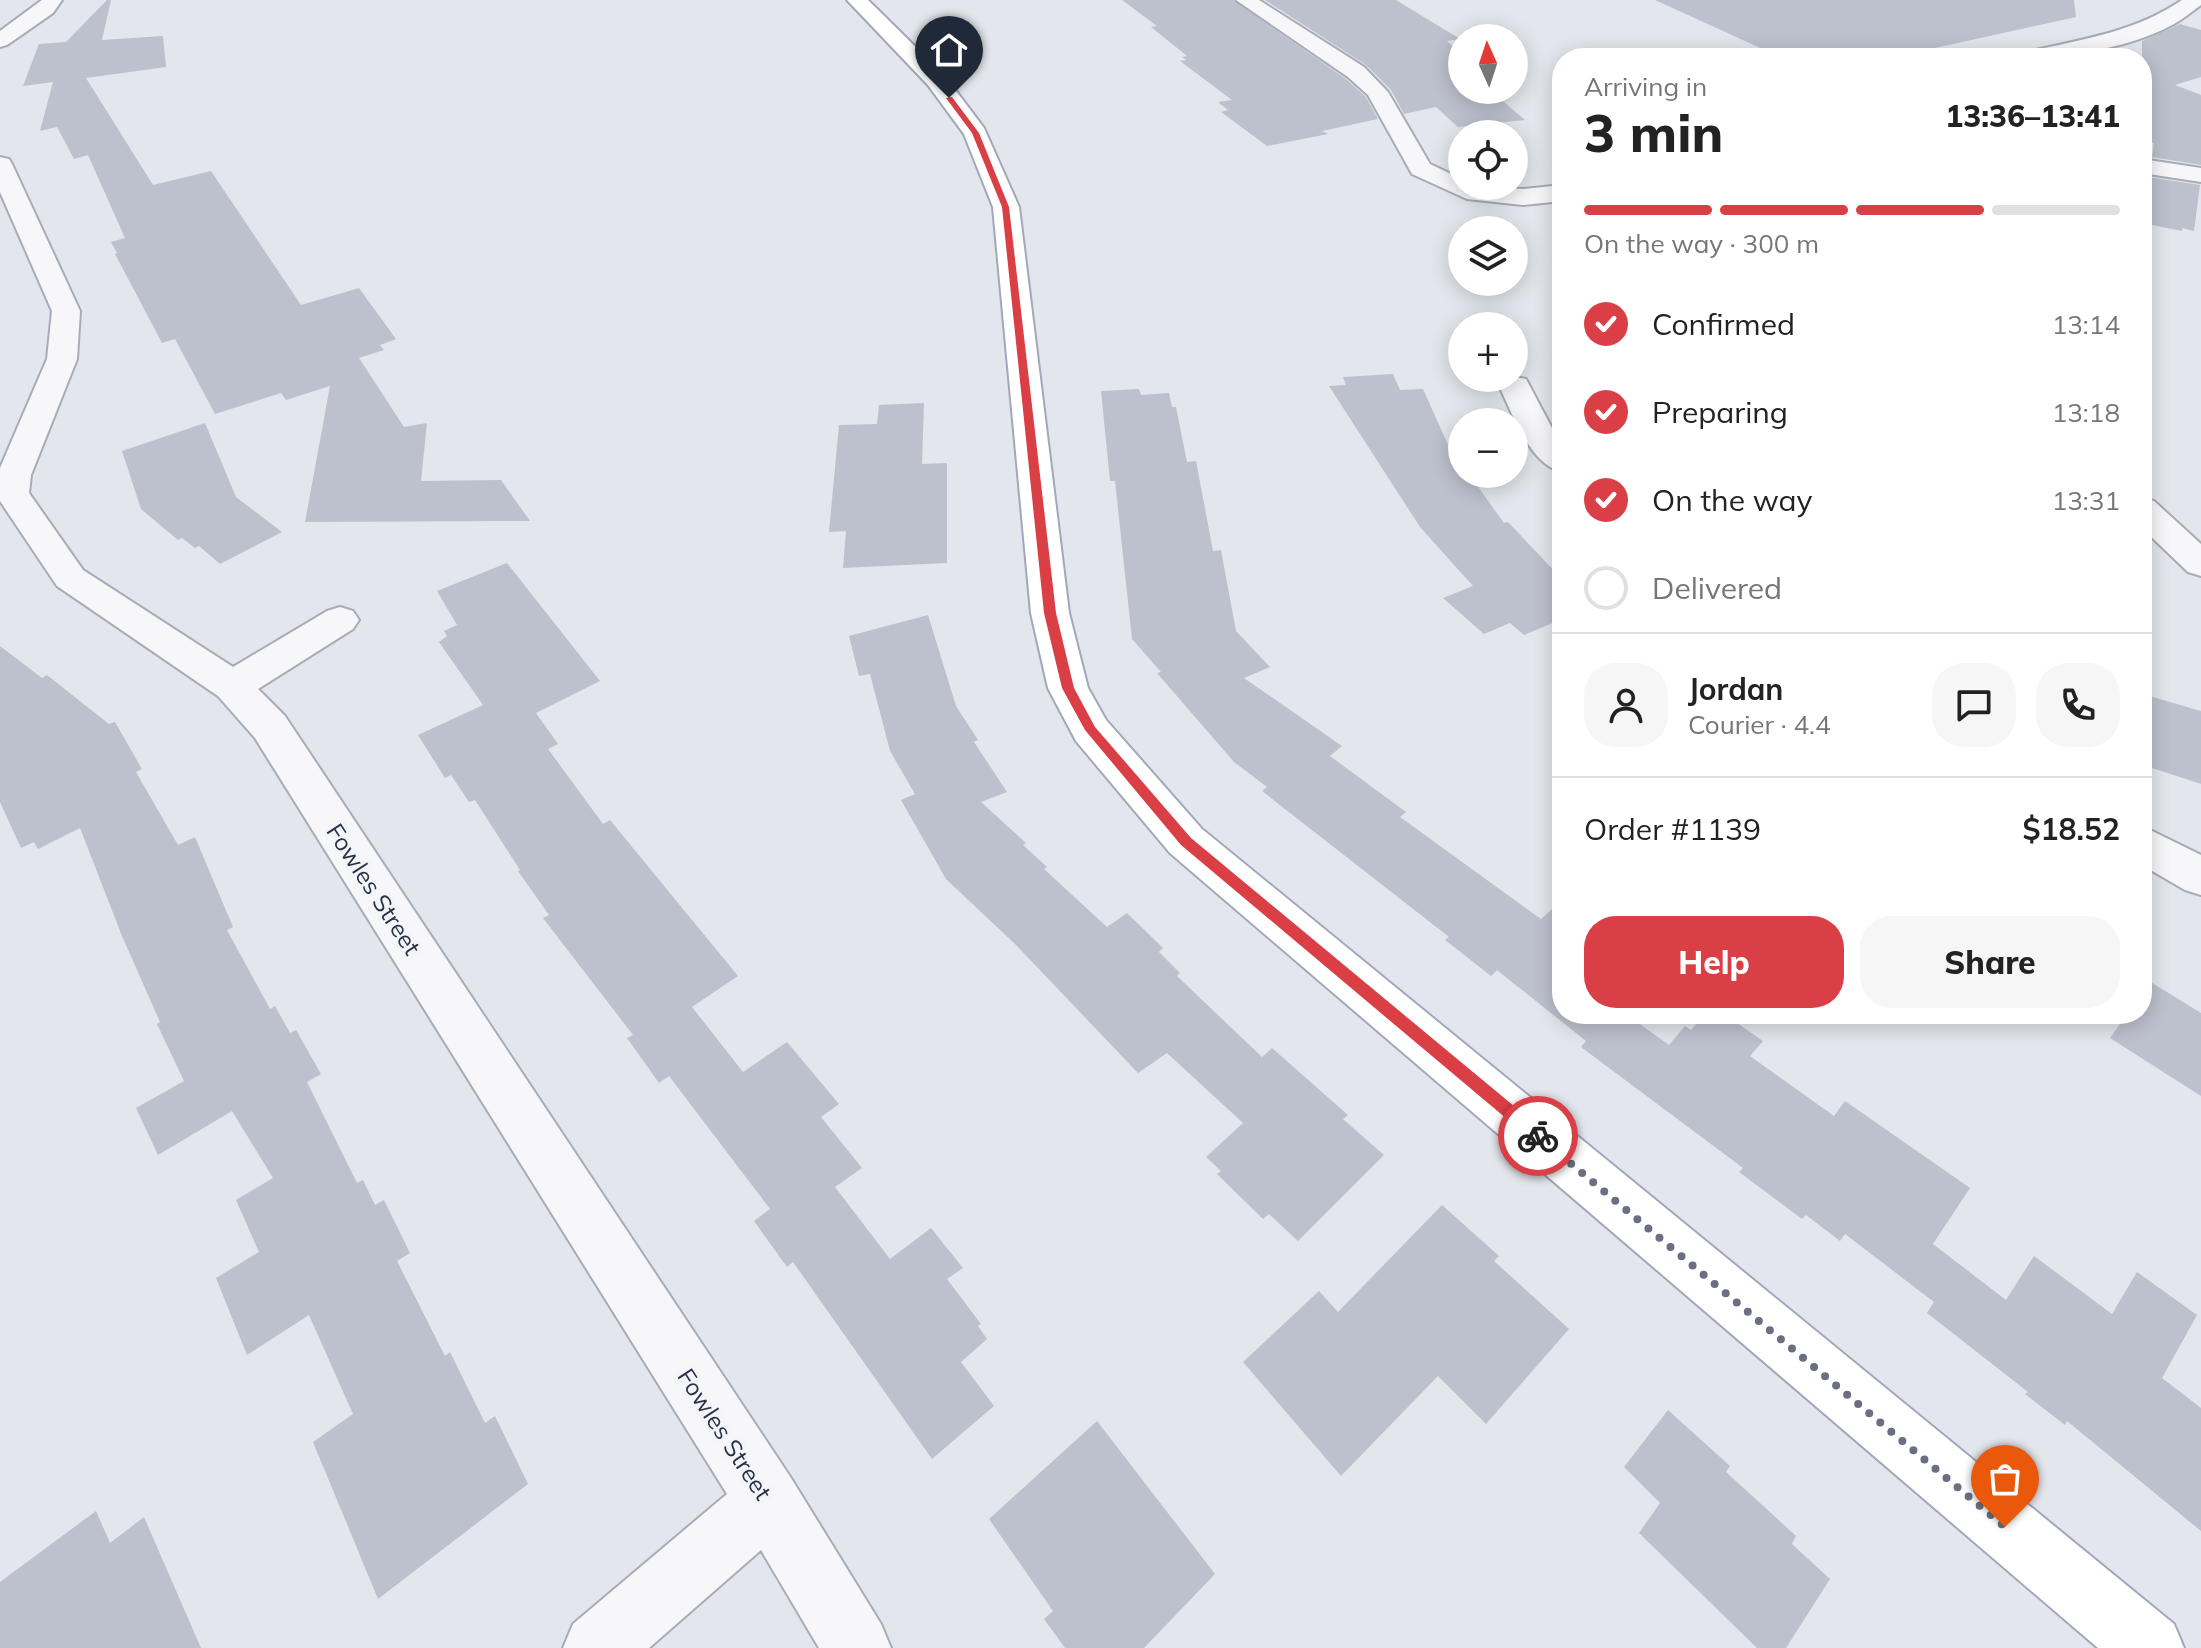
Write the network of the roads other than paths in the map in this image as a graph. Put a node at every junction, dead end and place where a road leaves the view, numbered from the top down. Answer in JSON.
{"nodes":[{"id":1,"x":52,"y":0,"type":"edge"},
{"id":2,"x":857,"y":0,"type":"edge"},
{"id":3,"x":1246,"y":0,"type":"edge"},
{"id":4,"x":2195,"y":0,"type":"edge"},
{"id":5,"x":0,"y":41,"type":"edge"},
{"id":6,"x":2071,"y":48,"type":"edge"},
{"id":7,"x":0,"y":164,"type":"edge"},
{"id":8,"x":2152,"y":168,"type":"edge"},
{"id":9,"x":2201,"y":175,"type":"edge"},
{"id":10,"x":1552,"y":194,"type":"edge"},
{"id":11,"x":1518,"y":392,"type":"edge"},
{"id":12,"x":1552,"y":450,"type":"edge"},
{"id":13,"x":7,"y":477,"type":"edge"},
{"id":14,"x":2152,"y":518,"type":"edge"},
{"id":15,"x":2201,"y":564,"type":"edge"},
{"id":16,"x":340,"y":620,"type":"dead end"},
{"id":17,"x":232,"y":686,"type":"junction"},
{"id":18,"x":2152,"y":850,"type":"edge"},
{"id":19,"x":2201,"y":877,"type":"edge"},
{"id":20,"x":768,"y":1501,"type":"junction"},
{"id":21,"x":597,"y":1648,"type":"edge"},
{"id":22,"x":857,"y":1648,"type":"edge"},
{"id":23,"x":2150,"y":1648,"type":"edge"}],
"edges":[{"from":1,"to":5,"type":"street"},
{"from":2,"to":23,"type":"main road"},
{"from":3,"to":10,"type":"street"},
{"from":4,"to":6,"type":"street"},
{"from":7,"to":13,"type":"street","name":"Fowles Street"},
{"from":8,"to":9,"type":"street"},
{"from":11,"to":12,"type":"street"},
{"from":13,"to":17,"type":"street","name":"Fowles Street"},
{"from":14,"to":15,"type":"street"},
{"from":16,"to":17,"type":"street"},
{"from":17,"to":20,"type":"street","name":"Fowles Street"},
{"from":18,"to":19,"type":"street"},
{"from":20,"to":21,"type":"street"},
{"from":20,"to":22,"type":"street","name":"Fowles Street"}]}
